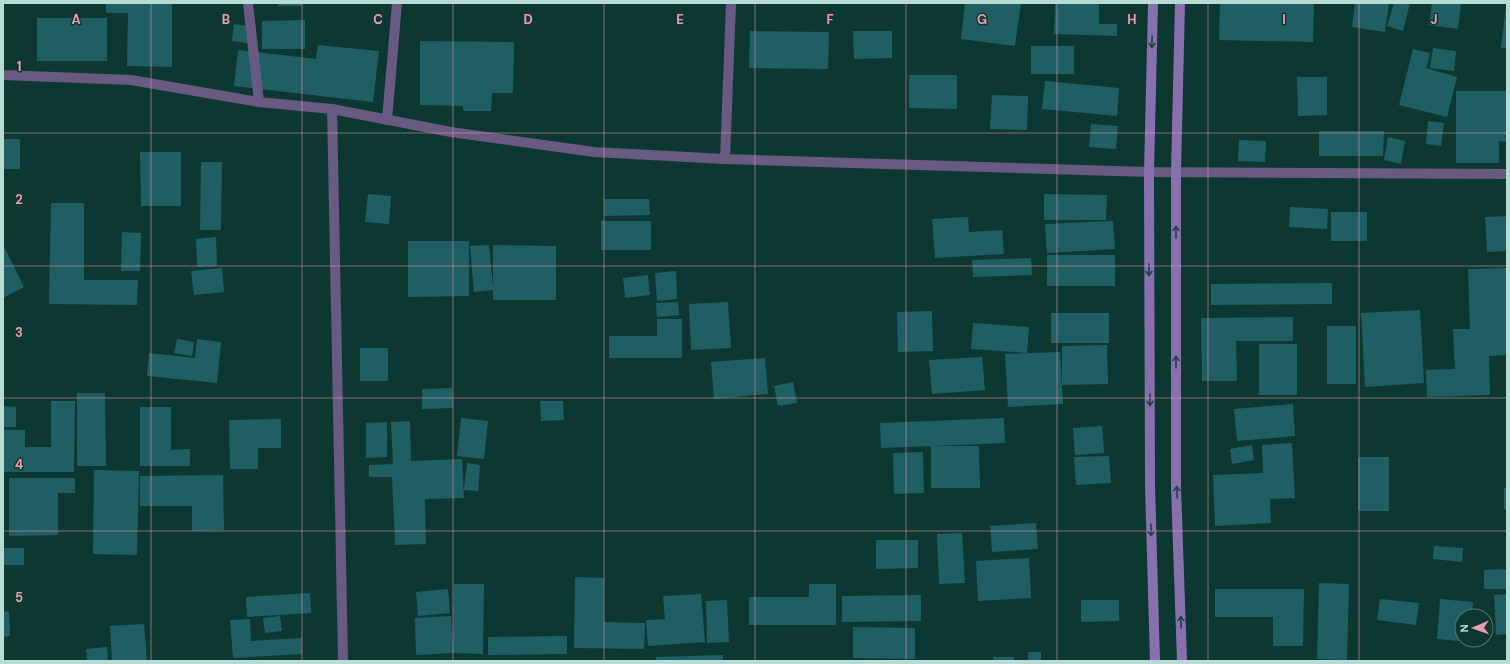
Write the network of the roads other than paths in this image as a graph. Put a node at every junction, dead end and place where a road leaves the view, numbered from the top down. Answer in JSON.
{"nodes":[{"id":1,"x":248,"y":3,"type":"edge"},
{"id":2,"x":397,"y":3,"type":"edge"},
{"id":3,"x":731,"y":3,"type":"edge"},
{"id":4,"x":1153,"y":3,"type":"edge"},
{"id":5,"x":1180,"y":3,"type":"edge"},
{"id":6,"x":3,"y":75,"type":"edge"},
{"id":7,"x":260,"y":102,"type":"junction"},
{"id":8,"x":332,"y":109,"type":"junction"},
{"id":9,"x":387,"y":120,"type":"junction"},
{"id":10,"x":725,"y":159,"type":"junction"},
{"id":11,"x":1149,"y":172,"type":"junction"},
{"id":12,"x":1176,"y":172,"type":"junction"},
{"id":13,"x":1507,"y":174,"type":"edge"},
{"id":14,"x":343,"y":661,"type":"edge"},
{"id":15,"x":1155,"y":661,"type":"edge"},
{"id":16,"x":1182,"y":661,"type":"edge"}],
"edges":[{"from":1,"to":7,"type":"street"},
{"from":2,"to":9,"type":"street"},
{"from":3,"to":10,"type":"street"},
{"from":4,"to":11,"type":"main road","one_way":true},
{"from":5,"to":12,"type":"main road"},
{"from":6,"to":7,"type":"street"},
{"from":7,"to":8,"type":"street"},
{"from":8,"to":9,"type":"street"},
{"from":8,"to":14,"type":"street"},
{"from":9,"to":10,"type":"street"},
{"from":10,"to":11,"type":"street"},
{"from":11,"to":12,"type":"street"},
{"from":11,"to":15,"type":"main road","one_way":true},
{"from":12,"to":13,"type":"street"},
{"from":16,"to":12,"type":"main road","one_way":true}]}
